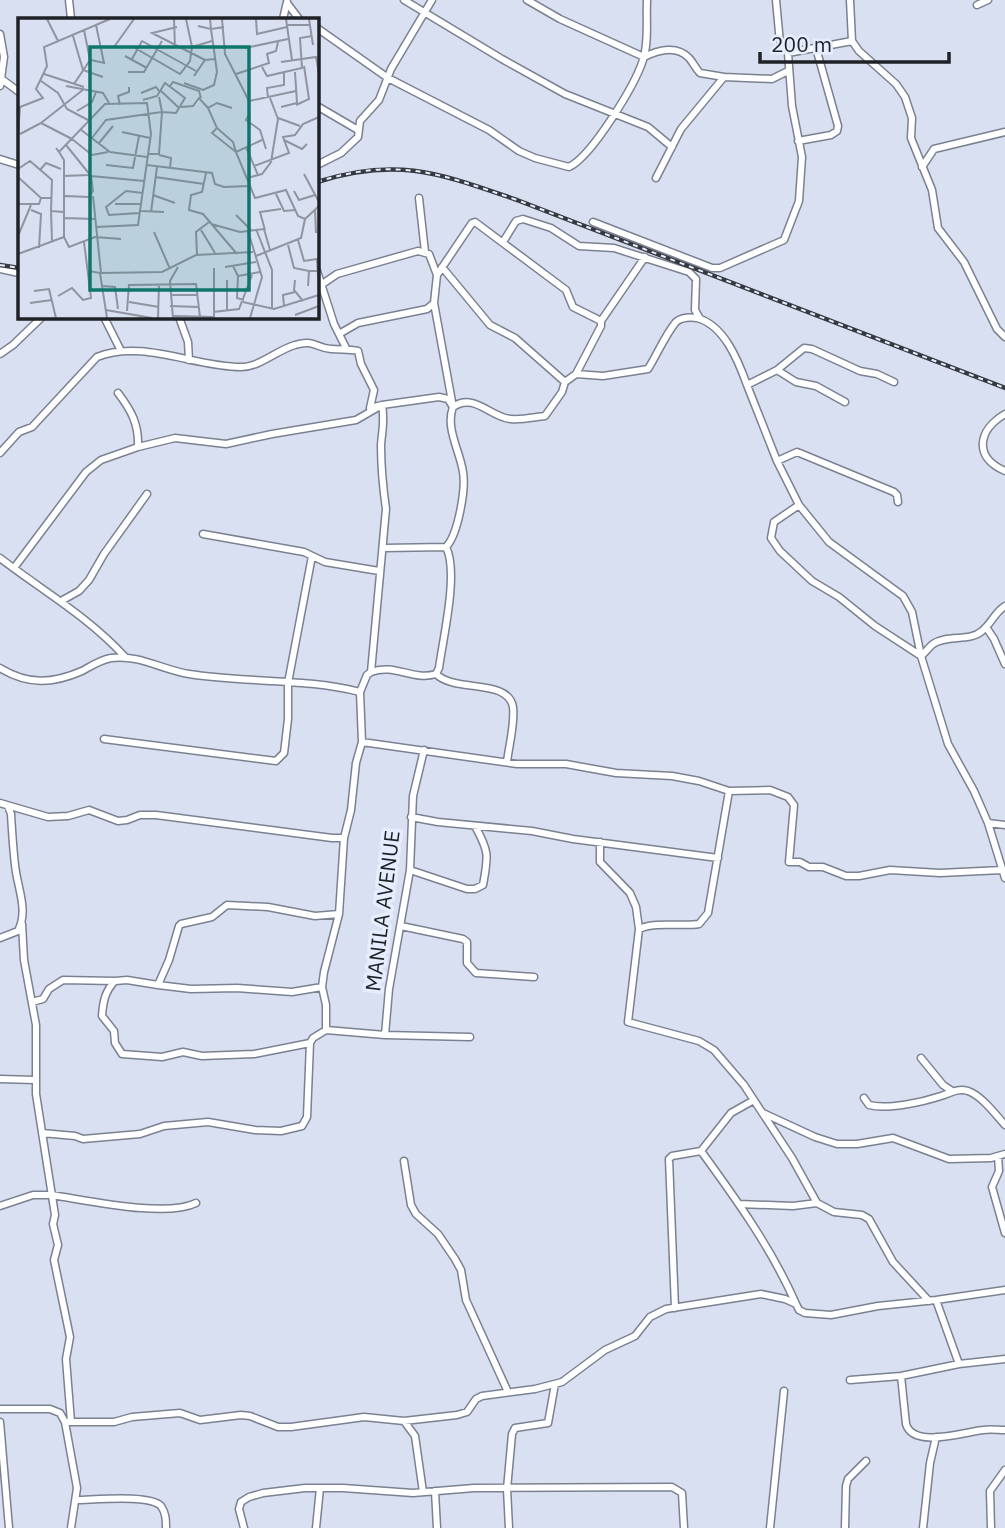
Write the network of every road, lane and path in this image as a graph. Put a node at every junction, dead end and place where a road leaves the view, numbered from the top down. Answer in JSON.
{"nodes":[{"id":1,"x":69,"y":0,"type":"edge"},
{"id":2,"x":404,"y":0,"type":"edge"},
{"id":3,"x":432,"y":0,"type":"edge"},
{"id":4,"x":527,"y":0,"type":"edge"},
{"id":5,"x":543,"y":0,"type":"edge"},
{"id":6,"x":647,"y":0,"type":"edge"},
{"id":7,"x":776,"y":0,"type":"edge"},
{"id":8,"x":850,"y":0,"type":"edge"},
{"id":9,"x":988,"y":0,"type":"edge"},
{"id":10,"x":287,"y":1,"type":"edge"},
{"id":11,"x":977,"y":5,"type":"dead end"},
{"id":12,"x":538,"y":7,"type":"junction"},
{"id":13,"x":425,"y":15,"type":"junction"},
{"id":14,"x":71,"y":18,"type":"edge"},
{"id":15,"x":298,"y":18,"type":"edge"},
{"id":16,"x":318,"y":29,"type":"edge"},
{"id":17,"x":0,"y":34,"type":"edge"},
{"id":18,"x":852,"y":41,"type":"junction"},
{"id":19,"x":816,"y":48,"type":"junction"},
{"id":20,"x":788,"y":53,"type":"junction"},
{"id":21,"x":644,"y":57,"type":"junction"},
{"id":22,"x":788,"y":71,"type":"junction"},
{"id":23,"x":724,"y":77,"type":"junction"},
{"id":24,"x":388,"y":78,"type":"junction"},
{"id":25,"x":1,"y":83,"type":"edge"},
{"id":26,"x":18,"y":92,"type":"edge"},
{"id":27,"x":318,"y":107,"type":"edge"},
{"id":28,"x":612,"y":114,"type":"junction"},
{"id":29,"x":359,"y":130,"type":"junction"},
{"id":30,"x":1005,"y":132,"type":"edge"},
{"id":31,"x":798,"y":141,"type":"junction"},
{"id":32,"x":672,"y":147,"type":"junction"},
{"id":33,"x":0,"y":159,"type":"edge"},
{"id":34,"x":318,"y":164,"type":"edge"},
{"id":35,"x":18,"y":165,"type":"edge"},
{"id":36,"x":922,"y":167,"type":"junction"},
{"id":37,"x":656,"y":178,"type":"dead end"},
{"id":38,"x":419,"y":198,"type":"dead end"},
{"id":39,"x":593,"y":222,"type":"dead end"},
{"id":40,"x":503,"y":242,"type":"junction"},
{"id":41,"x":425,"y":252,"type":"junction"},
{"id":42,"x":645,"y":257,"type":"junction"},
{"id":43,"x":442,"y":267,"type":"junction"},
{"id":44,"x":0,"y":269,"type":"edge"},
{"id":45,"x":18,"y":273,"type":"edge"},
{"id":46,"x":318,"y":274,"type":"edge"},
{"id":47,"x":437,"y":275,"type":"junction"},
{"id":48,"x":321,"y":285,"type":"junction"},
{"id":49,"x":434,"y":303,"type":"junction"},
{"id":50,"x":41,"y":318,"type":"edge"},
{"id":51,"x":104,"y":318,"type":"edge"},
{"id":52,"x":179,"y":318,"type":"edge"},
{"id":53,"x":700,"y":319,"type":"junction"},
{"id":54,"x":601,"y":321,"type":"junction"},
{"id":55,"x":339,"y":334,"type":"junction"},
{"id":56,"x":1005,"y":337,"type":"edge"},
{"id":57,"x":346,"y":348,"type":"junction"},
{"id":58,"x":121,"y":351,"type":"junction"},
{"id":59,"x":0,"y":354,"type":"edge"},
{"id":60,"x":189,"y":360,"type":"junction"},
{"id":61,"x":778,"y":370,"type":"junction"},
{"id":62,"x":576,"y":374,"type":"junction"},
{"id":63,"x":565,"y":382,"type":"junction"},
{"id":64,"x":894,"y":382,"type":"dead end"},
{"id":65,"x":747,"y":385,"type":"junction"},
{"id":66,"x":118,"y":393,"type":"dead end"},
{"id":67,"x":845,"y":402,"type":"dead end"},
{"id":68,"x":382,"y":405,"type":"junction"},
{"id":69,"x":453,"y":407,"type":"junction"},
{"id":70,"x":1005,"y":414,"type":"edge"},
{"id":71,"x":138,"y":447,"type":"junction"},
{"id":72,"x":0,"y":453,"type":"edge"},
{"id":73,"x":777,"y":461,"type":"junction"},
{"id":74,"x":1005,"y":471,"type":"edge"},
{"id":75,"x":147,"y":494,"type":"dead end"},
{"id":76,"x":898,"y":502,"type":"dead end"},
{"id":77,"x":799,"y":505,"type":"junction"},
{"id":78,"x":203,"y":534,"type":"dead end"},
{"id":79,"x":446,"y":547,"type":"junction"},
{"id":80,"x":384,"y":548,"type":"junction"},
{"id":81,"x":312,"y":556,"type":"junction"},
{"id":82,"x":0,"y":558,"type":"edge"},
{"id":83,"x":14,"y":568,"type":"junction"},
{"id":84,"x":379,"y":571,"type":"junction"},
{"id":85,"x":61,"y":601,"type":"junction"},
{"id":86,"x":1005,"y":606,"type":"edge"},
{"id":87,"x":986,"y":627,"type":"junction"},
{"id":88,"x":921,"y":656,"type":"junction"},
{"id":89,"x":126,"y":657,"type":"junction"},
{"id":90,"x":1005,"y":664,"type":"edge"},
{"id":91,"x":0,"y":668,"type":"edge"},
{"id":92,"x":371,"y":672,"type":"junction"},
{"id":93,"x":436,"y":674,"type":"junction"},
{"id":94,"x":288,"y":683,"type":"junction"},
{"id":95,"x":360,"y":692,"type":"junction"},
{"id":96,"x":104,"y":739,"type":"dead end"},
{"id":97,"x":362,"y":742,"type":"junction"},
{"id":98,"x":424,"y":750,"type":"junction"},
{"id":99,"x":507,"y":762,"type":"junction"},
{"id":100,"x":729,"y":791,"type":"junction"},
{"id":101,"x":0,"y":803,"type":"edge"},
{"id":102,"x":8,"y":806,"type":"junction"},
{"id":103,"x":411,"y":817,"type":"junction"},
{"id":104,"x":988,"y":823,"type":"junction"},
{"id":105,"x":1005,"y":825,"type":"edge"},
{"id":106,"x":475,"y":826,"type":"junction"},
{"id":107,"x":344,"y":838,"type":"junction"},
{"id":108,"x":600,"y":842,"type":"junction"},
{"id":109,"x":718,"y":858,"type":"junction"},
{"id":110,"x":410,"y":870,"type":"junction"},
{"id":111,"x":1002,"y":870,"type":"junction"},
{"id":112,"x":1005,"y":878,"type":"edge"},
{"id":113,"x":339,"y":914,"type":"junction"},
{"id":114,"x":22,"y":924,"type":"junction"},
{"id":115,"x":401,"y":926,"type":"junction"},
{"id":116,"x":639,"y":929,"type":"junction"},
{"id":117,"x":0,"y":938,"type":"edge"},
{"id":118,"x":534,"y":977,"type":"dead end"},
{"id":119,"x":115,"y":981,"type":"junction"},
{"id":120,"x":158,"y":985,"type":"junction"},
{"id":121,"x":322,"y":987,"type":"junction"},
{"id":122,"x":32,"y":1002,"type":"junction"},
{"id":123,"x":326,"y":1030,"type":"junction"},
{"id":124,"x":385,"y":1035,"type":"junction"},
{"id":125,"x":470,"y":1037,"type":"dead end"},
{"id":126,"x":310,"y":1043,"type":"junction"},
{"id":127,"x":921,"y":1058,"type":"dead end"},
{"id":128,"x":0,"y":1079,"type":"edge"},
{"id":129,"x":35,"y":1080,"type":"junction"},
{"id":130,"x":952,"y":1091,"type":"junction"},
{"id":131,"x":864,"y":1098,"type":"dead end"},
{"id":132,"x":754,"y":1100,"type":"junction"},
{"id":133,"x":762,"y":1113,"type":"junction"},
{"id":134,"x":1005,"y":1125,"type":"edge"},
{"id":135,"x":42,"y":1133,"type":"junction"},
{"id":136,"x":701,"y":1151,"type":"junction"},
{"id":137,"x":1002,"y":1155,"type":"edge"},
{"id":138,"x":404,"y":1161,"type":"dead end"},
{"id":139,"x":51,"y":1195,"type":"junction"},
{"id":140,"x":817,"y":1202,"type":"junction"},
{"id":141,"x":196,"y":1203,"type":"dead end"},
{"id":142,"x":739,"y":1204,"type":"junction"},
{"id":143,"x":0,"y":1206,"type":"edge"},
{"id":144,"x":1005,"y":1233,"type":"edge"},
{"id":145,"x":1005,"y":1290,"type":"edge"},
{"id":146,"x":932,"y":1301,"type":"junction"},
{"id":147,"x":796,"y":1304,"type":"junction"},
{"id":148,"x":676,"y":1308,"type":"junction"},
{"id":149,"x":1005,"y":1359,"type":"edge"},
{"id":150,"x":959,"y":1364,"type":"junction"},
{"id":151,"x":901,"y":1376,"type":"junction"},
{"id":152,"x":850,"y":1380,"type":"dead end"},
{"id":153,"x":555,"y":1384,"type":"junction"},
{"id":154,"x":784,"y":1391,"type":"dead end"},
{"id":155,"x":508,"y":1392,"type":"junction"},
{"id":156,"x":0,"y":1409,"type":"edge"},
{"id":157,"x":404,"y":1421,"type":"junction"},
{"id":158,"x":0,"y":1422,"type":"edge"},
{"id":159,"x":68,"y":1422,"type":"junction"},
{"id":160,"x":1005,"y":1430,"type":"edge"},
{"id":161,"x":936,"y":1437,"type":"junction"},
{"id":162,"x":866,"y":1461,"type":"dead end"},
{"id":163,"x":1005,"y":1470,"type":"edge"},
{"id":164,"x":320,"y":1488,"type":"junction"},
{"id":165,"x":507,"y":1489,"type":"junction"},
{"id":166,"x":435,"y":1491,"type":"junction"},
{"id":167,"x":423,"y":1492,"type":"junction"},
{"id":168,"x":76,"y":1500,"type":"junction"},
{"id":169,"x":9,"y":1528,"type":"edge"},
{"id":170,"x":71,"y":1528,"type":"edge"},
{"id":171,"x":166,"y":1528,"type":"edge"},
{"id":172,"x":244,"y":1528,"type":"edge"},
{"id":173,"x":316,"y":1528,"type":"edge"},
{"id":174,"x":437,"y":1528,"type":"edge"},
{"id":175,"x":509,"y":1528,"type":"edge"},
{"id":176,"x":684,"y":1528,"type":"edge"},
{"id":177,"x":770,"y":1528,"type":"edge"},
{"id":178,"x":845,"y":1528,"type":"edge"},
{"id":179,"x":923,"y":1528,"type":"edge"},
{"id":180,"x":991,"y":1528,"type":"edge"}],
"edges":[{"from":1,"to":14,"type":"street"},
{"from":2,"to":13,"type":"street"},
{"from":3,"to":13,"type":"street"},
{"from":4,"to":12,"type":"street"},
{"from":5,"to":12,"type":"street"},
{"from":6,"to":21,"type":"street"},
{"from":7,"to":20,"type":"street"},
{"from":8,"to":18,"type":"street"},
{"from":9,"to":11,"type":"street"},
{"from":10,"to":15,"type":"street"},
{"from":12,"to":21,"type":"street"},
{"from":13,"to":24,"type":"street"},
{"from":13,"to":28,"type":"street"},
{"from":16,"to":24,"type":"street"},
{"from":17,"to":25,"type":"street"},
{"from":18,"to":19,"type":"street"},
{"from":18,"to":36,"type":"street"},
{"from":19,"to":20,"type":"street"},
{"from":19,"to":31,"type":"street"},
{"from":20,"to":22,"type":"street"},
{"from":21,"to":23,"type":"street"},
{"from":21,"to":28,"type":"street"},
{"from":22,"to":23,"type":"street"},
{"from":22,"to":31,"type":"street"},
{"from":23,"to":32,"type":"street"},
{"from":24,"to":28,"type":"street"},
{"from":24,"to":29,"type":"street"},
{"from":25,"to":26,"type":"street"},
{"from":27,"to":29,"type":"street"},
{"from":28,"to":32,"type":"street"},
{"from":29,"to":34,"type":"street"},
{"from":30,"to":36,"type":"street"},
{"from":31,"to":39,"type":"street"},
{"from":32,"to":37,"type":"street"},
{"from":33,"to":35,"type":"street"},
{"from":36,"to":56,"type":"street"},
{"from":38,"to":41,"type":"street"},
{"from":40,"to":42,"type":"street"},
{"from":40,"to":43,"type":"street"},
{"from":40,"to":54,"type":"street"},
{"from":41,"to":47,"type":"street"},
{"from":41,"to":48,"type":"street"},
{"from":42,"to":53,"type":"street"},
{"from":42,"to":54,"type":"street"},
{"from":43,"to":47,"type":"street"},
{"from":43,"to":63,"type":"street"},
{"from":44,"to":45,"type":"street"},
{"from":46,"to":48,"type":"street"},
{"from":47,"to":49,"type":"street"},
{"from":48,"to":55,"type":"street"},
{"from":49,"to":55,"type":"street"},
{"from":49,"to":69,"type":"street"},
{"from":50,"to":59,"type":"street"},
{"from":51,"to":58,"type":"street"},
{"from":52,"to":60,"type":"street"},
{"from":53,"to":62,"type":"street"},
{"from":53,"to":65,"type":"street"},
{"from":54,"to":62,"type":"street"},
{"from":55,"to":57,"type":"street"},
{"from":57,"to":60,"type":"street"},
{"from":57,"to":68,"type":"street"},
{"from":58,"to":60,"type":"street"},
{"from":58,"to":72,"type":"street"},
{"from":61,"to":64,"type":"street"},
{"from":61,"to":65,"type":"street"},
{"from":61,"to":67,"type":"street"},
{"from":62,"to":63,"type":"street"},
{"from":63,"to":69,"type":"street"},
{"from":65,"to":73,"type":"street"},
{"from":66,"to":71,"type":"street"},
{"from":68,"to":69,"type":"street"},
{"from":68,"to":71,"type":"street"},
{"from":68,"to":80,"type":"street"},
{"from":69,"to":79,"type":"street"},
{"from":70,"to":74,"type":"street"},
{"from":71,"to":83,"type":"street"},
{"from":73,"to":76,"type":"street"},
{"from":73,"to":77,"type":"street"},
{"from":75,"to":85,"type":"street"},
{"from":77,"to":88,"type":"street"},
{"from":77,"to":88,"type":"street"},
{"from":78,"to":81,"type":"street"},
{"from":79,"to":80,"type":"street"},
{"from":79,"to":93,"type":"street"},
{"from":80,"to":84,"type":"street"},
{"from":81,"to":84,"type":"street"},
{"from":81,"to":94,"type":"street"},
{"from":82,"to":83,"type":"street"},
{"from":83,"to":85,"type":"street"},
{"from":84,"to":92,"type":"street"},
{"from":85,"to":89,"type":"street"},
{"from":86,"to":87,"type":"street"},
{"from":87,"to":88,"type":"street"},
{"from":87,"to":90,"type":"street"},
{"from":88,"to":104,"type":"street"},
{"from":89,"to":91,"type":"street"},
{"from":89,"to":94,"type":"street"},
{"from":92,"to":93,"type":"street"},
{"from":92,"to":95,"type":"street"},
{"from":93,"to":99,"type":"street"},
{"from":94,"to":95,"type":"street"},
{"from":94,"to":96,"type":"street"},
{"from":95,"to":97,"type":"street"},
{"from":97,"to":98,"type":"street"},
{"from":97,"to":107,"type":"street"},
{"from":98,"to":99,"type":"street"},
{"from":98,"to":103,"type":"street","name":"MANILA AVENUE"},
{"from":99,"to":100,"type":"street"},
{"from":100,"to":109,"type":"street"},
{"from":100,"to":111,"type":"street"},
{"from":101,"to":102,"type":"street"},
{"from":102,"to":107,"type":"street"},
{"from":102,"to":114,"type":"street"},
{"from":103,"to":106,"type":"street"},
{"from":103,"to":110,"type":"street","name":"MANILA AVENUE"},
{"from":104,"to":105,"type":"street"},
{"from":104,"to":111,"type":"street"},
{"from":106,"to":108,"type":"street"},
{"from":106,"to":110,"type":"street"},
{"from":107,"to":113,"type":"street"},
{"from":108,"to":109,"type":"street"},
{"from":108,"to":116,"type":"street"},
{"from":109,"to":116,"type":"street"},
{"from":110,"to":115,"type":"street","name":"MANILA AVENUE"},
{"from":111,"to":112,"type":"street"},
{"from":113,"to":120,"type":"street"},
{"from":113,"to":121,"type":"street"},
{"from":114,"to":117,"type":"street"},
{"from":114,"to":122,"type":"street"},
{"from":115,"to":118,"type":"street"},
{"from":115,"to":124,"type":"street","name":"MANILA AVENUE"},
{"from":116,"to":132,"type":"street"},
{"from":119,"to":120,"type":"street"},
{"from":119,"to":122,"type":"street"},
{"from":119,"to":126,"type":"street"},
{"from":120,"to":121,"type":"street"},
{"from":121,"to":123,"type":"street"},
{"from":122,"to":129,"type":"street"},
{"from":123,"to":124,"type":"street"},
{"from":123,"to":126,"type":"street"},
{"from":124,"to":125,"type":"street"},
{"from":126,"to":135,"type":"street"},
{"from":127,"to":130,"type":"street"},
{"from":128,"to":129,"type":"street"},
{"from":129,"to":135,"type":"street"},
{"from":130,"to":131,"type":"street"},
{"from":130,"to":134,"type":"street"},
{"from":132,"to":133,"type":"street"},
{"from":132,"to":136,"type":"street"},
{"from":133,"to":137,"type":"street"},
{"from":133,"to":140,"type":"street"},
{"from":135,"to":139,"type":"street"},
{"from":136,"to":142,"type":"street"},
{"from":136,"to":148,"type":"street"},
{"from":137,"to":144,"type":"street"},
{"from":138,"to":155,"type":"street"},
{"from":139,"to":141,"type":"street"},
{"from":139,"to":143,"type":"street"},
{"from":139,"to":159,"type":"street"},
{"from":140,"to":142,"type":"street"},
{"from":140,"to":146,"type":"street"},
{"from":142,"to":147,"type":"street"},
{"from":145,"to":146,"type":"street"},
{"from":146,"to":147,"type":"street"},
{"from":146,"to":150,"type":"street"},
{"from":147,"to":148,"type":"street"},
{"from":148,"to":153,"type":"street"},
{"from":149,"to":150,"type":"street"},
{"from":150,"to":151,"type":"street"},
{"from":151,"to":152,"type":"street"},
{"from":151,"to":161,"type":"street"},
{"from":153,"to":155,"type":"street"},
{"from":153,"to":165,"type":"street"},
{"from":154,"to":177,"type":"street"},
{"from":155,"to":157,"type":"street"},
{"from":156,"to":159,"type":"street"},
{"from":157,"to":159,"type":"street"},
{"from":157,"to":167,"type":"street"},
{"from":158,"to":169,"type":"street"},
{"from":159,"to":168,"type":"street"},
{"from":160,"to":161,"type":"street"},
{"from":161,"to":179,"type":"street"},
{"from":162,"to":178,"type":"street"},
{"from":163,"to":180,"type":"street"},
{"from":164,"to":167,"type":"street"},
{"from":164,"to":172,"type":"street"},
{"from":164,"to":173,"type":"street"},
{"from":165,"to":166,"type":"street"},
{"from":165,"to":175,"type":"street"},
{"from":165,"to":176,"type":"street"},
{"from":166,"to":167,"type":"street"},
{"from":166,"to":174,"type":"street"},
{"from":168,"to":170,"type":"street"},
{"from":168,"to":171,"type":"street"}]}
